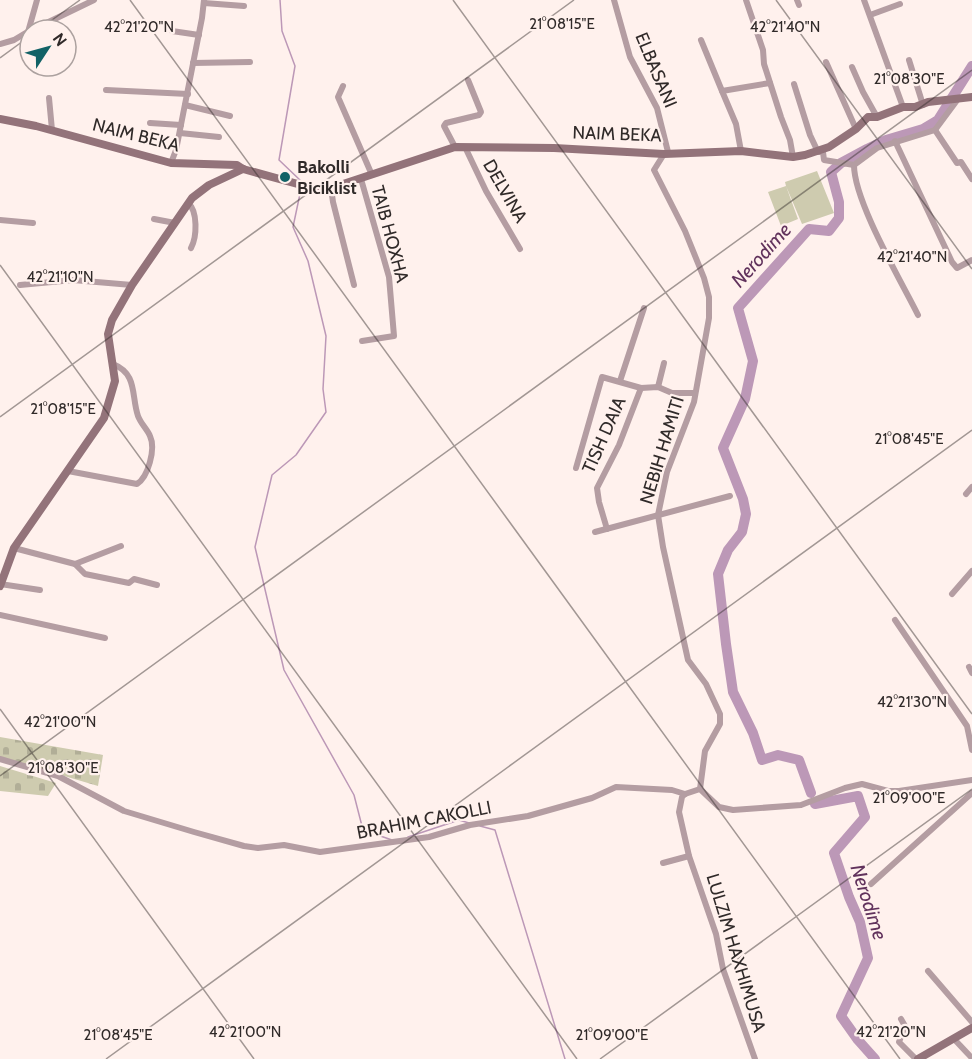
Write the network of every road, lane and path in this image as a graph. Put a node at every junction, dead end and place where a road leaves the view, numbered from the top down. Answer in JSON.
{"nodes":[{"id":1,"x":37,"y":0,"type":"edge"},
{"id":2,"x":94,"y":0,"type":"edge"},
{"id":3,"x":614,"y":0,"type":"edge"},
{"id":4,"x":746,"y":0,"type":"edge"},
{"id":5,"x":864,"y":0,"type":"edge"},
{"id":6,"x":204,"y":1,"type":"edge"},
{"id":7,"x":900,"y":4,"type":"dead end"},
{"id":8,"x":244,"y":6,"type":"dead end"},
{"id":9,"x":870,"y":15,"type":"junction"},
{"id":10,"x":32,"y":18,"type":"edge"},
{"id":11,"x":57,"y":18,"type":"edge"},
{"id":12,"x":172,"y":31,"type":"dead end"},
{"id":13,"x":199,"y":35,"type":"junction"},
{"id":14,"x":18,"y":36,"type":"edge"},
{"id":15,"x":701,"y":40,"type":"dead end"},
{"id":16,"x":0,"y":44,"type":"edge"},
{"id":17,"x":909,"y":60,"type":"dead end"},
{"id":18,"x":250,"y":62,"type":"dead end"},
{"id":19,"x":826,"y":62,"type":"dead end"},
{"id":20,"x":194,"y":63,"type":"junction"},
{"id":21,"x":852,"y":67,"type":"dead end"},
{"id":22,"x":468,"y":80,"type":"dead end"},
{"id":23,"x":770,"y":83,"type":"junction"},
{"id":24,"x":794,"y":84,"type":"dead end"},
{"id":25,"x":343,"y":86,"type":"dead end"},
{"id":26,"x":106,"y":90,"type":"dead end"},
{"id":27,"x":722,"y":91,"type":"junction"},
{"id":28,"x":188,"y":94,"type":"junction"},
{"id":29,"x":972,"y":97,"type":"edge"},
{"id":30,"x":49,"y":98,"type":"dead end"},
{"id":31,"x":958,"y":98,"type":"junction"},
{"id":32,"x":185,"y":105,"type":"junction"},
{"id":33,"x":923,"y":105,"type":"junction"},
{"id":34,"x":903,"y":107,"type":"junction"},
{"id":35,"x":230,"y":116,"type":"dead end"},
{"id":36,"x":877,"y":117,"type":"junction"},
{"id":37,"x":0,"y":119,"type":"edge"},
{"id":38,"x":150,"y":123,"type":"dead end"},
{"id":39,"x":181,"y":125,"type":"junction"},
{"id":40,"x":856,"y":129,"type":"junction"},
{"id":41,"x":52,"y":130,"type":"junction"},
{"id":42,"x":935,"y":130,"type":"junction"},
{"id":43,"x":180,"y":133,"type":"junction"},
{"id":44,"x":219,"y":137,"type":"dead end"},
{"id":45,"x":895,"y":141,"type":"junction"},
{"id":46,"x":455,"y":147,"type":"junction"},
{"id":47,"x":465,"y":147,"type":"junction"},
{"id":48,"x":741,"y":151,"type":"junction"},
{"id":49,"x":818,"y":152,"type":"junction"},
{"id":50,"x":666,"y":153,"type":"junction"},
{"id":51,"x":793,"y":157,"type":"junction"},
{"id":52,"x":171,"y":164,"type":"junction"},
{"id":53,"x":854,"y":165,"type":"junction"},
{"id":54,"x":243,"y":169,"type":"junction"},
{"id":55,"x":372,"y":175,"type":"junction"},
{"id":56,"x":361,"y":179,"type":"junction"},
{"id":57,"x":972,"y":179,"type":"edge"},
{"id":58,"x":331,"y":188,"type":"junction"},
{"id":59,"x":188,"y":203,"type":"junction"},
{"id":60,"x":154,"y":219,"type":"dead end"},
{"id":61,"x":0,"y":220,"type":"edge"},
{"id":62,"x":175,"y":222,"type":"junction"},
{"id":63,"x":33,"y":223,"type":"dead end"},
{"id":64,"x":191,"y":248,"type":"dead end"},
{"id":65,"x":520,"y":249,"type":"dead end"},
{"id":66,"x":972,"y":260,"type":"edge"},
{"id":67,"x":20,"y":285,"type":"dead end"},
{"id":68,"x":132,"y":285,"type":"junction"},
{"id":69,"x":354,"y":285,"type":"dead end"},
{"id":70,"x":644,"y":308,"type":"dead end"},
{"id":71,"x":918,"y":315,"type":"dead end"},
{"id":72,"x":362,"y":341,"type":"dead end"},
{"id":73,"x":664,"y":363,"type":"dead end"},
{"id":74,"x":113,"y":364,"type":"junction"},
{"id":75,"x":620,"y":381,"type":"junction"},
{"id":76,"x":658,"y":387,"type":"junction"},
{"id":77,"x":641,"y":388,"type":"junction"},
{"id":78,"x":695,"y":393,"type":"junction"},
{"id":79,"x":576,"y":468,"type":"dead end"},
{"id":80,"x":68,"y":471,"type":"junction"},
{"id":81,"x":972,"y":487,"type":"edge"},
{"id":82,"x":966,"y":494,"type":"dead end"},
{"id":83,"x":730,"y":496,"type":"dead end"},
{"id":84,"x":658,"y":515,"type":"junction"},
{"id":85,"x":607,"y":529,"type":"junction"},
{"id":86,"x":595,"y":532,"type":"dead end"},
{"id":87,"x":121,"y":546,"type":"dead end"},
{"id":88,"x":14,"y":548,"type":"junction"},
{"id":89,"x":75,"y":564,"type":"junction"},
{"id":90,"x":972,"y":571,"type":"edge"},
{"id":91,"x":0,"y":585,"type":"edge"},
{"id":92,"x":156,"y":585,"type":"dead end"},
{"id":93,"x":40,"y":590,"type":"dead end"},
{"id":94,"x":952,"y":594,"type":"dead end"},
{"id":95,"x":0,"y":615,"type":"edge"},
{"id":96,"x":895,"y":620,"type":"dead end"},
{"id":97,"x":105,"y":638,"type":"dead end"},
{"id":98,"x":970,"y":733,"type":"edge"},
{"id":99,"x":972,"y":750,"type":"edge"},
{"id":100,"x":0,"y":759,"type":"edge"},
{"id":101,"x":972,"y":780,"type":"edge"},
{"id":102,"x":700,"y":789,"type":"junction"},
{"id":103,"x":972,"y":793,"type":"edge"},
{"id":104,"x":685,"y":794,"type":"junction"},
{"id":105,"x":689,"y":856,"type":"junction"},
{"id":106,"x":663,"y":863,"type":"dead end"},
{"id":107,"x":870,"y":884,"type":"dead end"},
{"id":108,"x":928,"y":971,"type":"dead end"},
{"id":109,"x":901,"y":1019,"type":"dead end"},
{"id":110,"x":972,"y":1022,"type":"edge"},
{"id":111,"x":972,"y":1028,"type":"edge"},
{"id":112,"x":954,"y":1039,"type":"junction"},
{"id":113,"x":972,"y":1058,"type":"edge"},
{"id":114,"x":754,"y":1059,"type":"edge"},
{"id":115,"x":917,"y":1059,"type":"edge"}],
"edges":[{"from":1,"to":10,"type":"street"},
{"from":2,"to":11,"type":"street"},
{"from":3,"to":50,"type":"street","name":"ELBASANI"},
{"from":4,"to":23,"type":"street"},
{"from":5,"to":9,"type":"street"},
{"from":6,"to":8,"type":"street"},
{"from":6,"to":13,"type":"street"},
{"from":7,"to":9,"type":"street"},
{"from":9,"to":34,"type":"street"},
{"from":12,"to":13,"type":"street"},
{"from":13,"to":20,"type":"street"},
{"from":14,"to":16,"type":"street"},
{"from":15,"to":27,"type":"street"},
{"from":17,"to":33,"type":"street"},
{"from":18,"to":20,"type":"street"},
{"from":19,"to":40,"type":"street"},
{"from":20,"to":28,"type":"street"},
{"from":21,"to":36,"type":"street"},
{"from":22,"to":46,"type":"street"},
{"from":23,"to":27,"type":"street"},
{"from":23,"to":51,"type":"street"},
{"from":24,"to":49,"type":"street"},
{"from":25,"to":55,"type":"street"},
{"from":26,"to":28,"type":"street"},
{"from":27,"to":48,"type":"street"},
{"from":28,"to":32,"type":"street"},
{"from":29,"to":31,"type":"street","name":"NAIM BEKA"},
{"from":30,"to":41,"type":"street"},
{"from":31,"to":33,"type":"street","name":"NAIM BEKA"},
{"from":31,"to":42,"type":"street"},
{"from":32,"to":35,"type":"street"},
{"from":32,"to":39,"type":"street"},
{"from":33,"to":34,"type":"street","name":"NAIM BEKA"},
{"from":34,"to":36,"type":"street","name":"NAIM BEKA"},
{"from":36,"to":40,"type":"street","name":"NAIM BEKA"},
{"from":37,"to":41,"type":"street","name":"NAIM BEKA"},
{"from":38,"to":39,"type":"street"},
{"from":39,"to":43,"type":"street"},
{"from":40,"to":49,"type":"street","name":"NAIM BEKA"},
{"from":41,"to":52,"type":"street","name":"NAIM BEKA"},
{"from":42,"to":45,"type":"street"},
{"from":42,"to":57,"type":"street"},
{"from":43,"to":44,"type":"street"},
{"from":43,"to":52,"type":"street"},
{"from":45,"to":53,"type":"street"},
{"from":45,"to":66,"type":"street"},
{"from":46,"to":47,"type":"street","name":"NAIM BEKA"},
{"from":46,"to":55,"type":"street","name":"NAIM BEKA"},
{"from":47,"to":50,"type":"street","name":"NAIM BEKA"},
{"from":47,"to":65,"type":"street","name":"DELVINA"},
{"from":48,"to":50,"type":"street","name":"NAIM BEKA"},
{"from":48,"to":51,"type":"street","name":"NAIM BEKA"},
{"from":49,"to":51,"type":"street","name":"NAIM BEKA"},
{"from":49,"to":53,"type":"street"},
{"from":50,"to":78,"type":"street","name":"NEBIH HAMITI"},
{"from":52,"to":54,"type":"street","name":"NAIM BEKA"},
{"from":53,"to":71,"type":"street"},
{"from":54,"to":58,"type":"street","name":"NAIM BEKA"},
{"from":54,"to":59,"type":"street"},
{"from":55,"to":56,"type":"street","name":"NAIM BEKA"},
{"from":56,"to":58,"type":"street","name":"NAIM BEKA"},
{"from":56,"to":72,"type":"street","name":"TAIB HOXHA"},
{"from":58,"to":69,"type":"street"},
{"from":59,"to":62,"type":"street"},
{"from":59,"to":64,"type":"street"},
{"from":60,"to":62,"type":"street"},
{"from":61,"to":63,"type":"street"},
{"from":62,"to":68,"type":"street"},
{"from":67,"to":68,"type":"street"},
{"from":68,"to":74,"type":"street"},
{"from":70,"to":75,"type":"street"},
{"from":73,"to":76,"type":"street"},
{"from":74,"to":80,"type":"street"},
{"from":74,"to":80,"type":"street"},
{"from":75,"to":77,"type":"street"},
{"from":75,"to":79,"type":"street"},
{"from":76,"to":77,"type":"street"},
{"from":76,"to":78,"type":"street"},
{"from":77,"to":85,"type":"street","name":"TISH DAIA"},
{"from":78,"to":84,"type":"street","name":"NEBIH HAMITI"},
{"from":80,"to":88,"type":"street"},
{"from":81,"to":82,"type":"street"},
{"from":83,"to":84,"type":"street"},
{"from":84,"to":85,"type":"street"},
{"from":84,"to":102,"type":"street","name":"NEBIH HAMITI"},
{"from":85,"to":86,"type":"street"},
{"from":87,"to":89,"type":"street"},
{"from":88,"to":89,"type":"street"},
{"from":88,"to":91,"type":"street"},
{"from":89,"to":92,"type":"street"},
{"from":90,"to":94,"type":"street"},
{"from":91,"to":93,"type":"street"},
{"from":95,"to":97,"type":"street"},
{"from":96,"to":98,"type":"street"},
{"from":98,"to":99,"type":"street"},
{"from":100,"to":104,"type":"street","name":"BRAHIM CAKOLLI"},
{"from":101,"to":102,"type":"street"},
{"from":102,"to":104,"type":"street"},
{"from":103,"to":107,"type":"street"},
{"from":104,"to":105,"type":"street","name":"LULZIM HAXHIMUSA"},
{"from":105,"to":106,"type":"street","name":"LULZIM HAXHIMUSA"},
{"from":105,"to":114,"type":"street","name":"LULZIM HAXHIMUSA"},
{"from":108,"to":110,"type":"street"},
{"from":109,"to":115,"type":"street"},
{"from":111,"to":112,"type":"street"},
{"from":112,"to":113,"type":"street"},
{"from":112,"to":115,"type":"street"}]}
